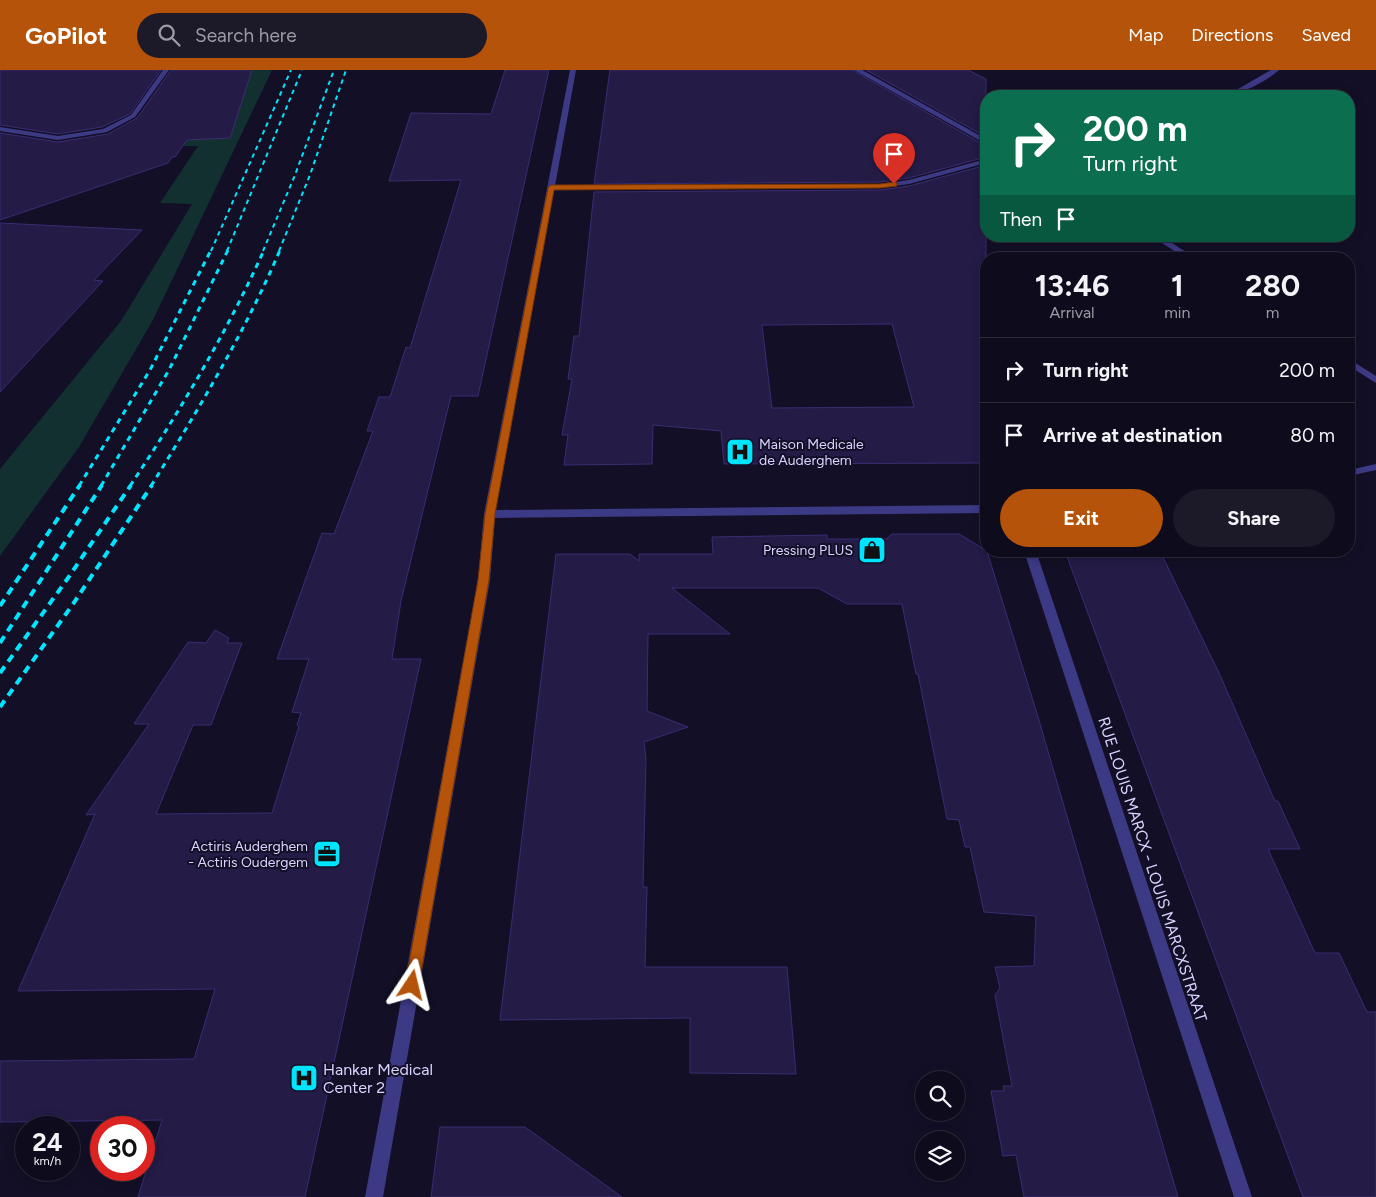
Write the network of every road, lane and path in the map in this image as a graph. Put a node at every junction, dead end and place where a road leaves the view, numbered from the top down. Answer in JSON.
{"nodes":[{"id":1,"x":166,"y":70,"type":"edge"},
{"id":2,"x":573,"y":70,"type":"edge"},
{"id":3,"x":856,"y":70,"type":"edge"},
{"id":4,"x":1275,"y":70,"type":"edge"},
{"id":5,"x":1240,"y":90,"type":"edge"},
{"id":6,"x":0,"y":129,"type":"edge"},
{"id":7,"x":980,"y":139,"type":"edge"},
{"id":8,"x":980,"y":163,"type":"edge"},
{"id":9,"x":551,"y":188,"type":"junction"},
{"id":10,"x":1165,"y":242,"type":"edge"},
{"id":11,"x":1181,"y":252,"type":"edge"},
{"id":12,"x":1355,"y":366,"type":"edge"},
{"id":13,"x":1376,"y":380,"type":"edge"},
{"id":14,"x":1376,"y":468,"type":"edge"},
{"id":15,"x":1355,"y":472,"type":"edge"},
{"id":16,"x":980,"y":509,"type":"edge"},
{"id":17,"x":490,"y":514,"type":"junction"},
{"id":18,"x":1032,"y":557,"type":"edge"},
{"id":19,"x":374,"y":1197,"type":"edge"},
{"id":20,"x":1242,"y":1197,"type":"edge"}],
"edges":[{"from":1,"to":6,"type":"street"},
{"from":2,"to":9,"type":"street"},
{"from":3,"to":7,"type":"street"},
{"from":4,"to":5,"type":"street"},
{"from":8,"to":9,"type":"street"},
{"from":9,"to":17,"type":"street"},
{"from":10,"to":11,"type":"street"},
{"from":12,"to":13,"type":"street"},
{"from":14,"to":15,"type":"street"},
{"from":16,"to":17,"type":"street"},
{"from":17,"to":19,"type":"street"},
{"from":18,"to":20,"type":"street","name":"RUE LOUIS MARCX - LOUIS MARCXSTRAAT"}]}
